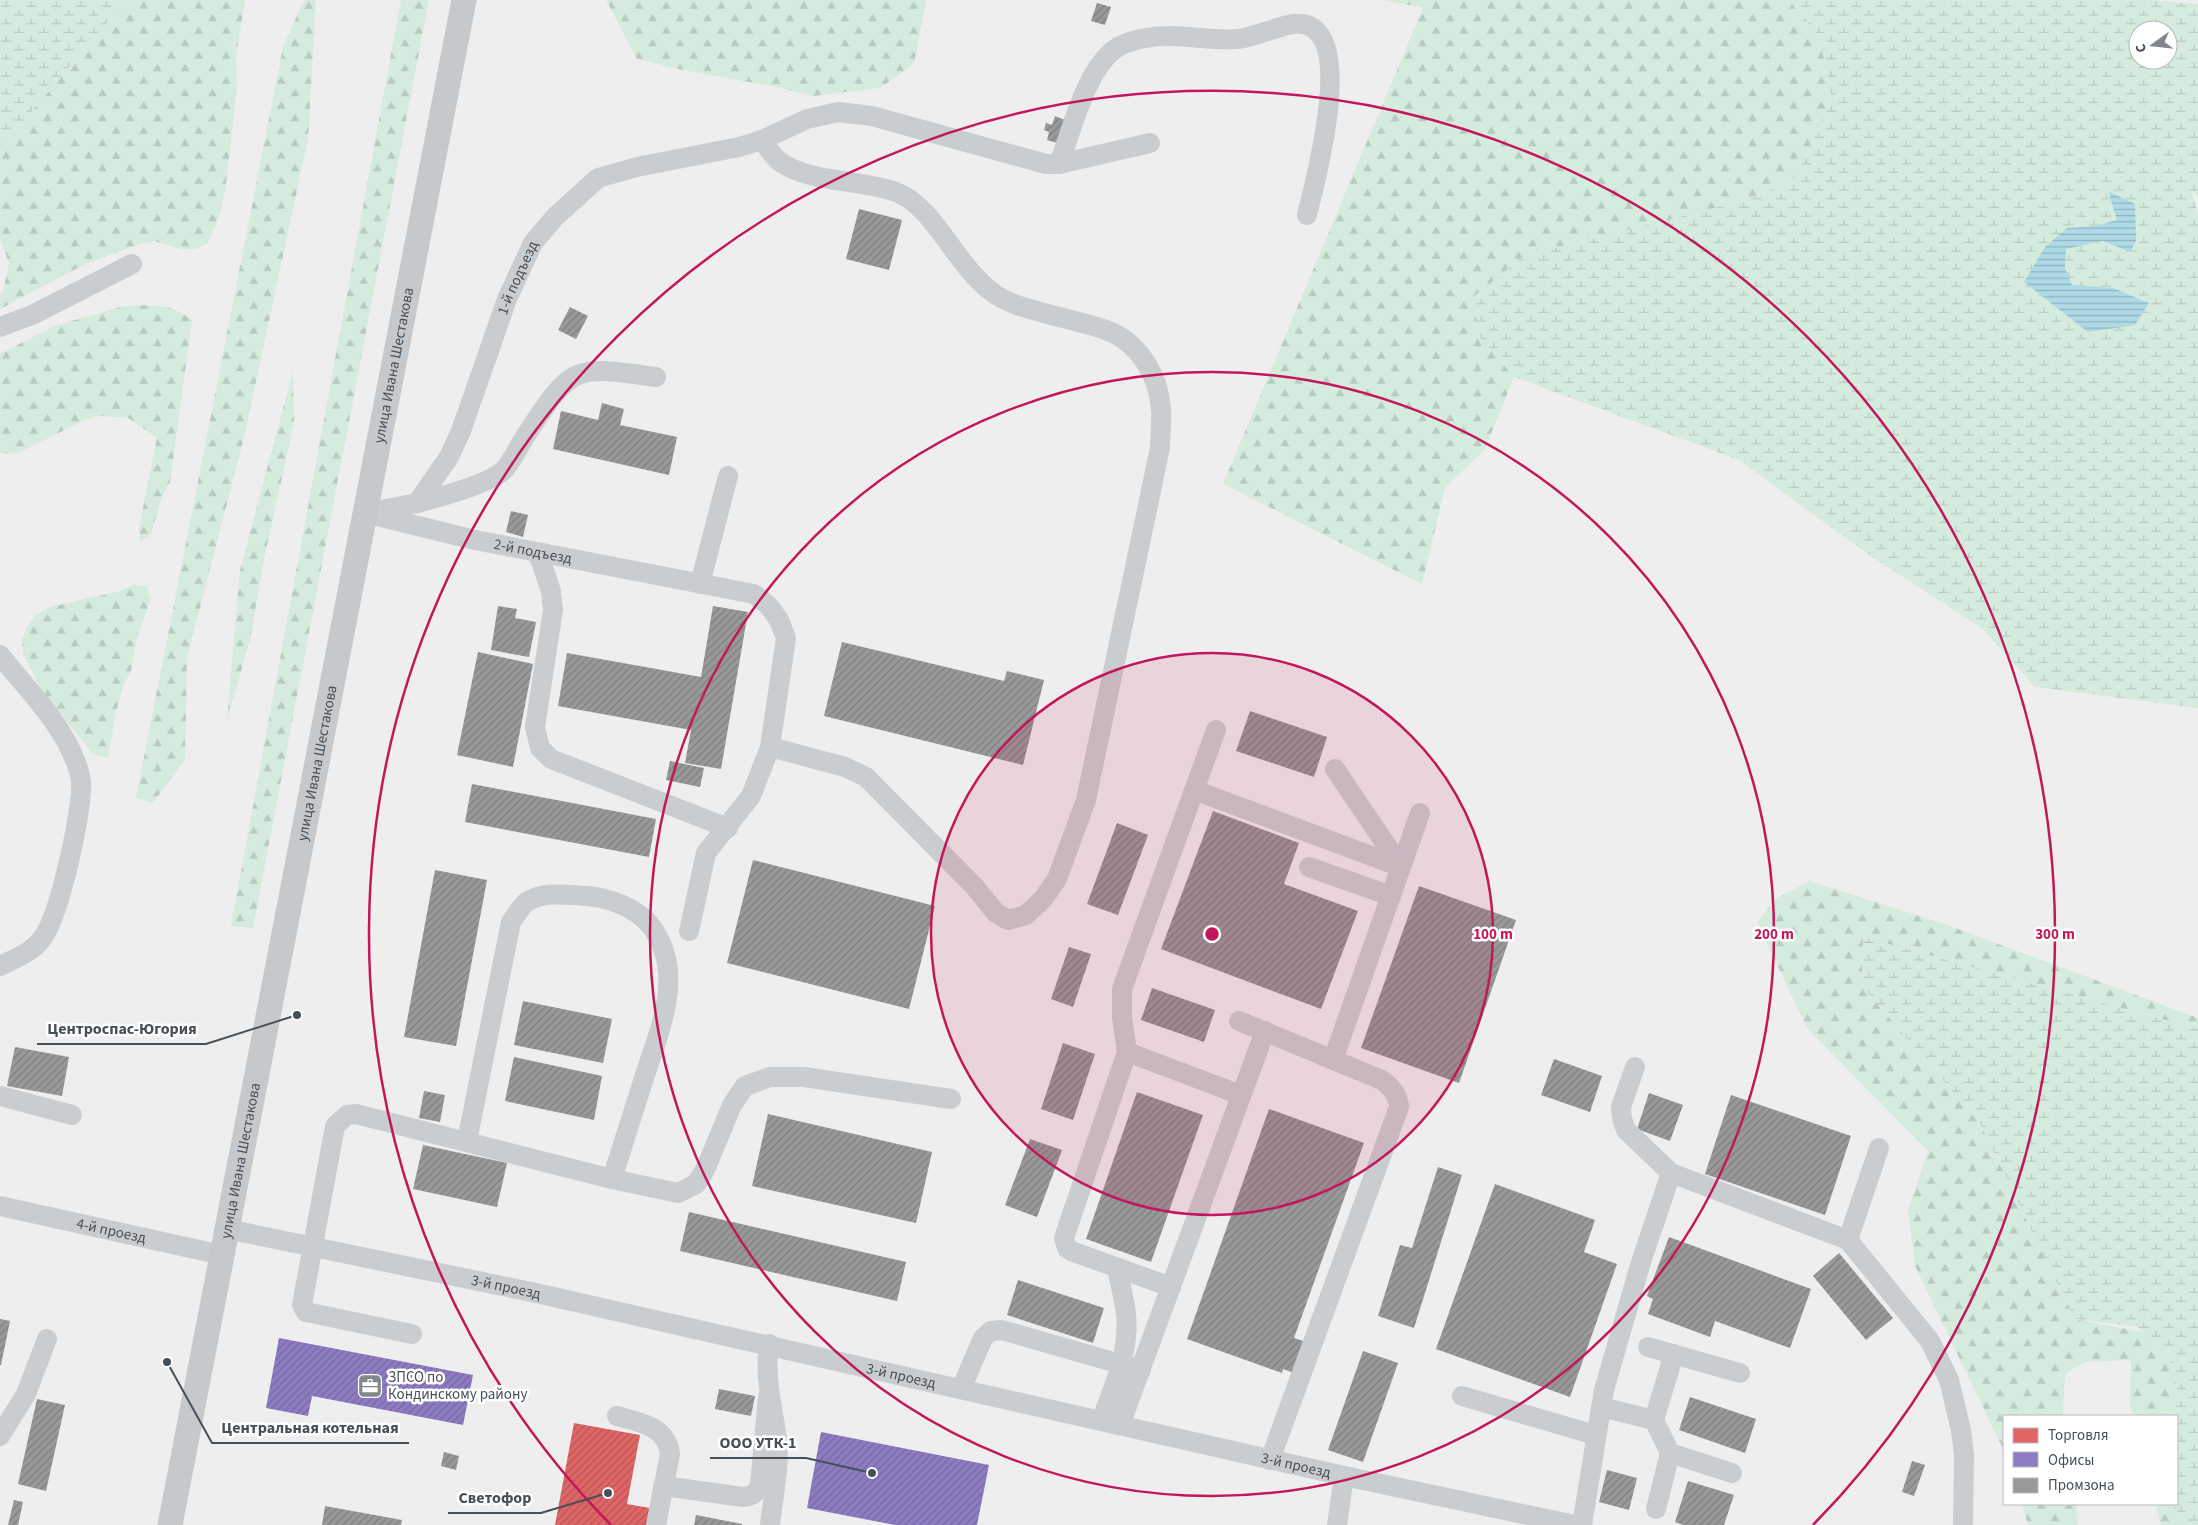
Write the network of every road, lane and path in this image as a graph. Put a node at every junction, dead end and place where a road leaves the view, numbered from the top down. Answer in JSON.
{"nodes":[{"id":1,"x":464,"y":0,"type":"edge"},
{"id":2,"x":762,"y":140,"type":"junction"},
{"id":3,"x":1150,"y":143,"type":"dead end"},
{"id":4,"x":1059,"y":164,"type":"junction"},
{"id":5,"x":1307,"y":215,"type":"dead end"},
{"id":6,"x":132,"y":264,"type":"dead end"},
{"id":7,"x":0,"y":327,"type":"edge"},
{"id":8,"x":656,"y":377,"type":"dead end"},
{"id":9,"x":728,"y":476,"type":"dead end"},
{"id":10,"x":417,"y":503,"type":"junction"},
{"id":11,"x":366,"y":513,"type":"junction"},
{"id":12,"x":538,"y":553,"type":"junction"},
{"id":13,"x":700,"y":584,"type":"junction"},
{"id":14,"x":0,"y":656,"type":"edge"},
{"id":15,"x":1216,"y":730,"type":"dead end"},
{"id":16,"x":770,"y":747,"type":"junction"},
{"id":17,"x":1335,"y":769,"type":"dead end"},
{"id":18,"x":1194,"y":790,"type":"junction"},
{"id":19,"x":1420,"y":813,"type":"dead end"},
{"id":20,"x":728,"y":828,"type":"junction"},
{"id":21,"x":1309,"y":867,"type":"dead end"},
{"id":22,"x":1401,"y":867,"type":"junction"},
{"id":23,"x":1391,"y":896,"type":"junction"},
{"id":24,"x":689,"y":931,"type":"dead end"},
{"id":25,"x":0,"y":966,"type":"edge"},
{"id":26,"x":1239,"y":1021,"type":"dead end"},
{"id":27,"x":1265,"y":1031,"type":"junction"},
{"id":28,"x":1127,"y":1052,"type":"junction"},
{"id":29,"x":1333,"y":1060,"type":"junction"},
{"id":30,"x":1635,"y":1067,"type":"dead end"},
{"id":31,"x":1241,"y":1095,"type":"junction"},
{"id":32,"x":0,"y":1096,"type":"edge"},
{"id":33,"x":951,"y":1099,"type":"dead end"},
{"id":34,"x":72,"y":1115,"type":"dead end"},
{"id":35,"x":467,"y":1141,"type":"junction"},
{"id":36,"x":1879,"y":1148,"type":"dead end"},
{"id":37,"x":1671,"y":1173,"type":"junction"},
{"id":38,"x":612,"y":1179,"type":"junction"},
{"id":39,"x":0,"y":1206,"type":"edge"},
{"id":40,"x":227,"y":1229,"type":"junction"},
{"id":41,"x":1848,"y":1240,"type":"junction"},
{"id":42,"x":313,"y":1247,"type":"junction"},
{"id":43,"x":222,"y":1255,"type":"junction"},
{"id":44,"x":1117,"y":1268,"type":"junction"},
{"id":45,"x":1171,"y":1288,"type":"junction"},
{"id":46,"x":412,"y":1334,"type":"dead end"},
{"id":47,"x":47,"y":1339,"type":"dead end"},
{"id":48,"x":769,"y":1344,"type":"junction"},
{"id":49,"x":1648,"y":1347,"type":"dead end"},
{"id":50,"x":1674,"y":1354,"type":"junction"},
{"id":51,"x":1121,"y":1364,"type":"junction"},
{"id":52,"x":1141,"y":1370,"type":"junction"},
{"id":53,"x":1740,"y":1373,"type":"dead end"},
{"id":54,"x":961,"y":1389,"type":"junction"},
{"id":55,"x":1462,"y":1396,"type":"dead end"},
{"id":56,"x":768,"y":1397,"type":"junction"},
{"id":57,"x":1600,"y":1408,"type":"junction"},
{"id":58,"x":617,"y":1416,"type":"dead end"},
{"id":59,"x":1654,"y":1420,"type":"junction"},
{"id":60,"x":1111,"y":1423,"type":"junction"},
{"id":61,"x":1595,"y":1435,"type":"junction"},
{"id":62,"x":0,"y":1436,"type":"edge"},
{"id":63,"x":1670,"y":1453,"type":"junction"},
{"id":64,"x":1270,"y":1460,"type":"junction"},
{"id":65,"x":1732,"y":1473,"type":"dead end"},
{"id":66,"x":1344,"y":1476,"type":"junction"},
{"id":67,"x":664,"y":1486,"type":"junction"},
{"id":68,"x":1656,"y":1509,"type":"dead end"},
{"id":69,"x":170,"y":1525,"type":"edge"},
{"id":70,"x":656,"y":1525,"type":"edge"},
{"id":71,"x":770,"y":1525,"type":"edge"},
{"id":72,"x":1337,"y":1525,"type":"edge"},
{"id":73,"x":1575,"y":1525,"type":"edge"},
{"id":74,"x":1582,"y":1525,"type":"edge"},
{"id":75,"x":1963,"y":1525,"type":"edge"}],
"edges":[{"from":1,"to":11,"type":"main road","name":"улица Ивана Шестакова"},
{"from":2,"to":4,"type":"street","name":"1-й подъезд"},
{"from":2,"to":10,"type":"street","name":"1-й подъезд"},
{"from":2,"to":16,"type":"street"},
{"from":3,"to":4,"type":"street"},
{"from":4,"to":5,"type":"street"},
{"from":6,"to":7,"type":"street"},
{"from":8,"to":10,"type":"street"},
{"from":9,"to":13,"type":"street"},
{"from":10,"to":11,"type":"street"},
{"from":11,"to":12,"type":"street","name":"2-й подъезд"},
{"from":11,"to":40,"type":"main road","name":"улица Ивана Шестакова"},
{"from":12,"to":13,"type":"street","name":"2-й подъезд"},
{"from":12,"to":20,"type":"street"},
{"from":13,"to":16,"type":"street","name":"2-й подъезд"},
{"from":14,"to":25,"type":"street"},
{"from":15,"to":18,"type":"street"},
{"from":16,"to":20,"type":"street","name":"2-й подъезд"},
{"from":17,"to":22,"type":"street"},
{"from":18,"to":22,"type":"street"},
{"from":18,"to":28,"type":"street"},
{"from":19,"to":22,"type":"street"},
{"from":20,"to":24,"type":"street","name":"2-й подъезд"},
{"from":21,"to":23,"type":"street"},
{"from":22,"to":23,"type":"street"},
{"from":23,"to":29,"type":"street"},
{"from":26,"to":27,"type":"street"},
{"from":27,"to":29,"type":"street"},
{"from":27,"to":31,"type":"street"},
{"from":28,"to":31,"type":"street"},
{"from":28,"to":44,"type":"street"},
{"from":29,"to":64,"type":"street"},
{"from":30,"to":37,"type":"street"},
{"from":31,"to":45,"type":"street"},
{"from":32,"to":34,"type":"street"},
{"from":33,"to":38,"type":"street"},
{"from":35,"to":38,"type":"street"},
{"from":35,"to":38,"type":"street"},
{"from":35,"to":42,"type":"street"},
{"from":36,"to":41,"type":"street"},
{"from":37,"to":41,"type":"street"},
{"from":37,"to":57,"type":"street"},
{"from":39,"to":43,"type":"street","name":"4-й проезд"},
{"from":40,"to":42,"type":"street","name":"3-й проезд"},
{"from":40,"to":43,"type":"main road","name":"улица Ивана Шестакова"},
{"from":41,"to":75,"type":"street"},
{"from":42,"to":46,"type":"street"},
{"from":42,"to":48,"type":"street","name":"3-й проезд"},
{"from":43,"to":69,"type":"main road","name":"улица Ивана Шестакова"},
{"from":44,"to":45,"type":"street"},
{"from":44,"to":51,"type":"street"},
{"from":45,"to":52,"type":"street"},
{"from":47,"to":62,"type":"street"},
{"from":48,"to":54,"type":"street","name":"3-й проезд"},
{"from":48,"to":56,"type":"street"},
{"from":49,"to":50,"type":"street"},
{"from":50,"to":53,"type":"street"},
{"from":50,"to":59,"type":"street"},
{"from":51,"to":52,"type":"street"},
{"from":51,"to":54,"type":"street"},
{"from":51,"to":60,"type":"street"},
{"from":52,"to":60,"type":"street"},
{"from":54,"to":60,"type":"street","name":"3-й проезд"},
{"from":55,"to":61,"type":"street"},
{"from":56,"to":67,"type":"street"},
{"from":56,"to":71,"type":"street"},
{"from":57,"to":59,"type":"street"},
{"from":57,"to":61,"type":"street"},
{"from":58,"to":67,"type":"street"},
{"from":59,"to":63,"type":"street"},
{"from":60,"to":64,"type":"street","name":"3-й проезд"},
{"from":61,"to":74,"type":"street"},
{"from":63,"to":65,"type":"street"},
{"from":63,"to":68,"type":"street"},
{"from":64,"to":66,"type":"street","name":"3-й проезд"},
{"from":66,"to":72,"type":"street"},
{"from":66,"to":73,"type":"street","name":"3-й проезд"},
{"from":67,"to":70,"type":"street"}]}
